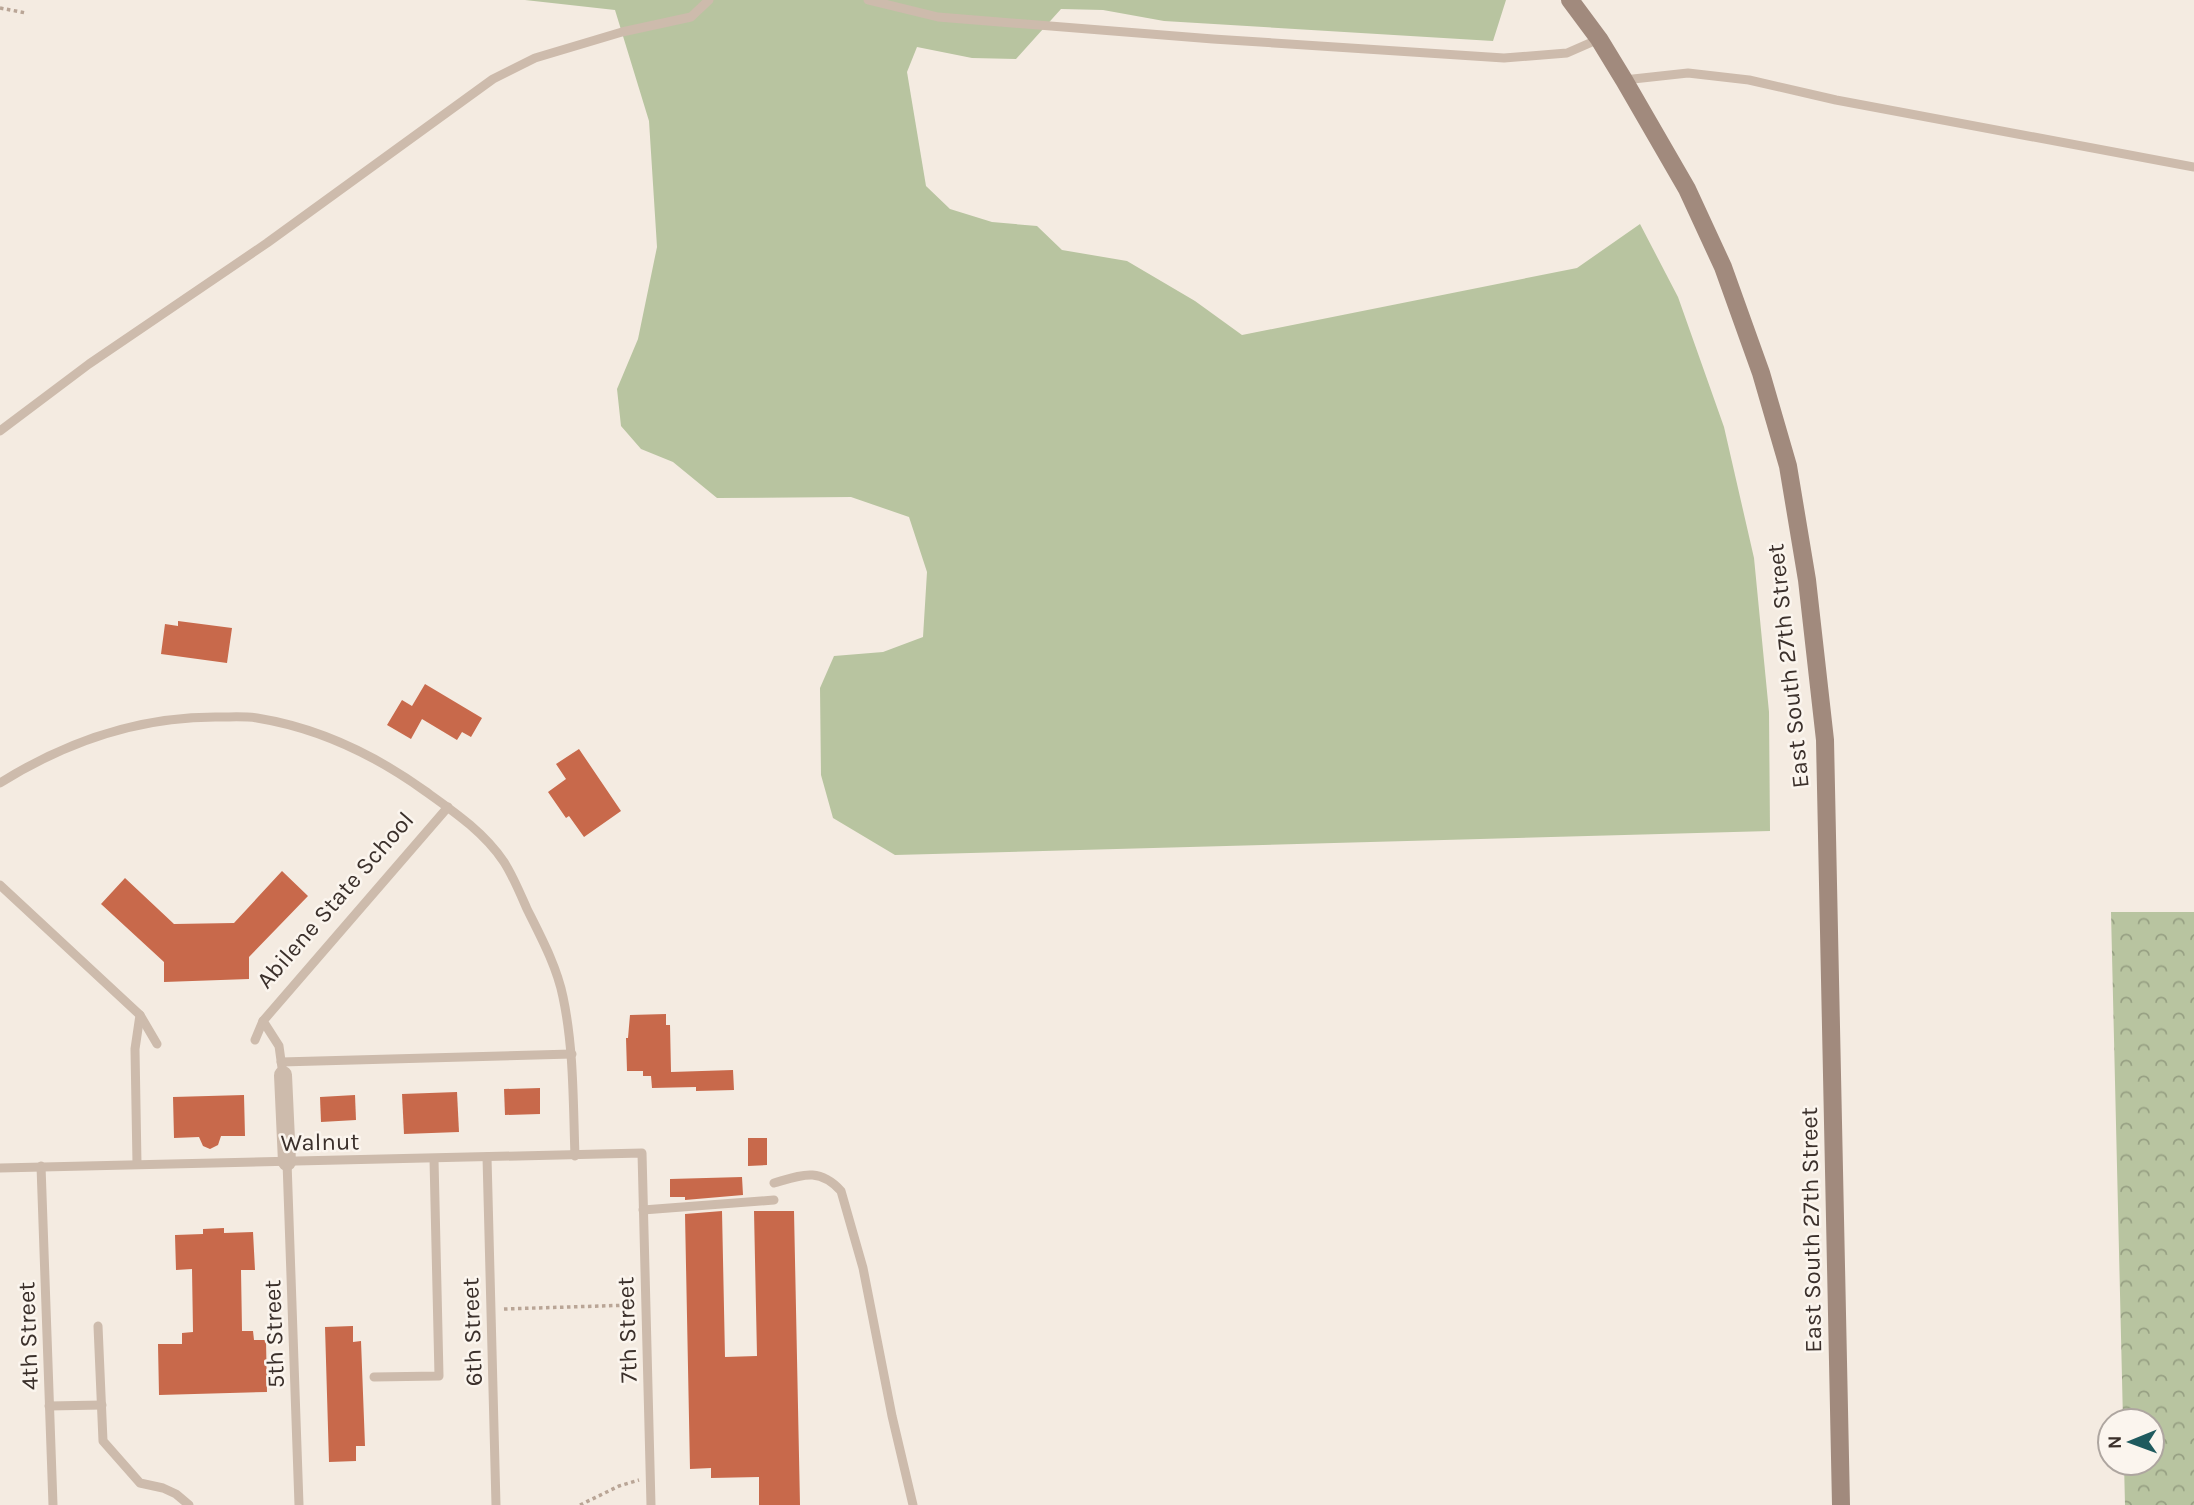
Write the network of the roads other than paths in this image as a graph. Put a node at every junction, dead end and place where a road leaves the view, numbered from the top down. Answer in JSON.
{"nodes":[{"id":1,"x":709,"y":0,"type":"edge"},
{"id":2,"x":868,"y":0,"type":"edge"},
{"id":3,"x":1570,"y":0,"type":"edge"},
{"id":4,"x":1599,"y":39,"type":"junction"},
{"id":5,"x":1624,"y":80,"type":"junction"},
{"id":6,"x":2194,"y":167,"type":"edge"},
{"id":7,"x":0,"y":431,"type":"edge"},
{"id":8,"x":0,"y":783,"type":"edge"},
{"id":9,"x":448,"y":807,"type":"junction"},
{"id":10,"x":0,"y":885,"type":"edge"},
{"id":11,"x":140,"y":1015,"type":"junction"},
{"id":12,"x":263,"y":1021,"type":"junction"},
{"id":13,"x":255,"y":1041,"type":"dead end"},
{"id":14,"x":157,"y":1044,"type":"dead end"},
{"id":15,"x":572,"y":1054,"type":"junction"},
{"id":16,"x":282,"y":1069,"type":"junction"},
{"id":17,"x":642,"y":1153,"type":"joint"},
{"id":18,"x":575,"y":1156,"type":"junction"},
{"id":19,"x":487,"y":1157,"type":"junction"},
{"id":20,"x":434,"y":1158,"type":"junction"},
{"id":21,"x":287,"y":1162,"type":"junction"},
{"id":22,"x":137,"y":1164,"type":"junction"},
{"id":23,"x":41,"y":1167,"type":"junction"},
{"id":24,"x":0,"y":1168,"type":"edge"},
{"id":25,"x":774,"y":1183,"type":"dead end"},
{"id":26,"x":774,"y":1200,"type":"dead end"},
{"id":27,"x":643,"y":1210,"type":"junction"},
{"id":28,"x":98,"y":1325,"type":"dead end"},
{"id":29,"x":374,"y":1377,"type":"dead end"},
{"id":30,"x":102,"y":1405,"type":"junction"},
{"id":31,"x":50,"y":1406,"type":"junction"},
{"id":32,"x":53,"y":1505,"type":"edge"},
{"id":33,"x":189,"y":1505,"type":"edge"},
{"id":34,"x":299,"y":1505,"type":"edge"},
{"id":35,"x":496,"y":1505,"type":"edge"},
{"id":36,"x":651,"y":1505,"type":"edge"},
{"id":37,"x":914,"y":1505,"type":"edge"},
{"id":38,"x":1841,"y":1505,"type":"edge"}],
"edges":[{"from":1,"to":7,"type":"lane"},
{"from":2,"to":4,"type":"lane"},
{"from":3,"to":4,"type":"main road","name":"East South 27th Street"},
{"from":4,"to":5,"type":"main road","name":"East South 27th Street"},
{"from":5,"to":6,"type":"lane"},
{"from":5,"to":38,"type":"main road","name":"East South 27th Street"},
{"from":8,"to":9,"type":"lane","name":"Abilene State School"},
{"from":9,"to":12,"type":"lane","name":"Abilene State School"},
{"from":9,"to":15,"type":"lane","name":"Abilene State School"},
{"from":10,"to":11,"type":"lane"},
{"from":11,"to":14,"type":"lane"},
{"from":11,"to":22,"type":"lane"},
{"from":12,"to":13,"type":"lane"},
{"from":12,"to":16,"type":"lane","name":"Abilene State School"},
{"from":15,"to":16,"type":"lane"},
{"from":15,"to":18,"type":"lane","name":"Abilene State School"},
{"from":16,"to":21,"type":"street","name":"Abilene State School"},
{"from":17,"to":18,"type":"lane","name":"Walnut"},
{"from":17,"to":27,"type":"lane","name":"7th Street"},
{"from":18,"to":19,"type":"lane","name":"Walnut"},
{"from":19,"to":20,"type":"lane","name":"Walnut"},
{"from":19,"to":35,"type":"lane","name":"6th Street"},
{"from":20,"to":21,"type":"lane","name":"Walnut"},
{"from":20,"to":29,"type":"lane"},
{"from":21,"to":22,"type":"lane","name":"Walnut"},
{"from":21,"to":34,"type":"lane","name":"5th Street"},
{"from":22,"to":23,"type":"lane","name":"Walnut"},
{"from":23,"to":24,"type":"lane","name":"Walnut"},
{"from":23,"to":31,"type":"lane","name":"4th Street"},
{"from":25,"to":37,"type":"lane"},
{"from":26,"to":27,"type":"lane"},
{"from":27,"to":36,"type":"lane","name":"7th Street"},
{"from":28,"to":30,"type":"lane"},
{"from":30,"to":31,"type":"lane"},
{"from":30,"to":33,"type":"lane"},
{"from":31,"to":32,"type":"lane","name":"4th Street"}]}
